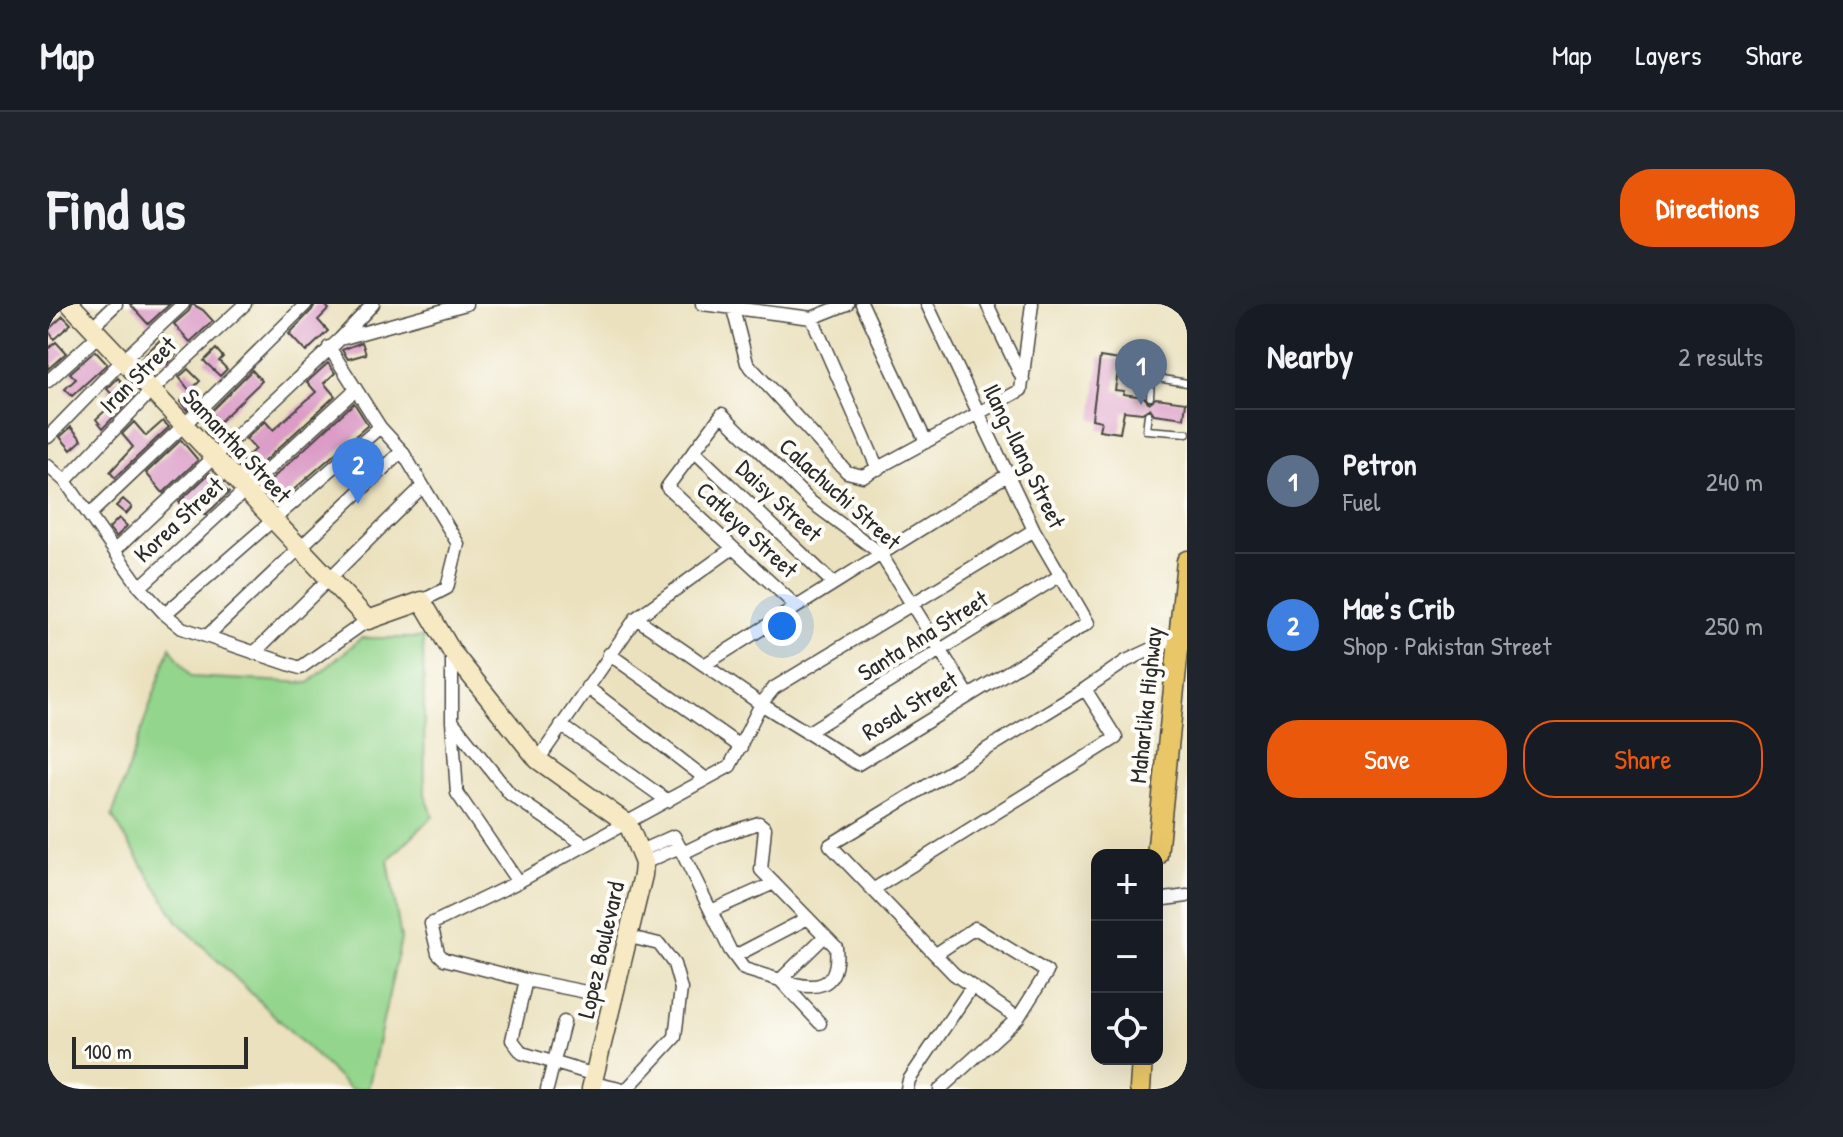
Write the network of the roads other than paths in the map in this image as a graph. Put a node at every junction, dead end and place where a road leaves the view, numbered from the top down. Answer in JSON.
{"nodes":[{"id":1,"x":70,"y":304,"type":"edge"},
{"id":2,"x":116,"y":304,"type":"edge"},
{"id":3,"x":183,"y":304,"type":"edge"},
{"id":4,"x":245,"y":304,"type":"edge"},
{"id":5,"x":306,"y":304,"type":"edge"},
{"id":6,"x":373,"y":304,"type":"edge"},
{"id":7,"x":466,"y":304,"type":"edge"},
{"id":8,"x":702,"y":304,"type":"edge"},
{"id":9,"x":847,"y":304,"type":"edge"},
{"id":10,"x":862,"y":304,"type":"edge"},
{"id":11,"x":927,"y":304,"type":"edge"},
{"id":12,"x":987,"y":304,"type":"edge"},
{"id":13,"x":1032,"y":304,"type":"edge"},
{"id":14,"x":733,"y":309,"type":"junction"},
{"id":15,"x":812,"y":318,"type":"junction"},
{"id":16,"x":96,"y":331,"type":"junction"},
{"id":17,"x":334,"y":343,"type":"junction"},
{"id":18,"x":123,"y":360,"type":"junction"},
{"id":19,"x":1023,"y":380,"type":"junction"},
{"id":20,"x":48,"y":381,"type":"edge"},
{"id":21,"x":1187,"y":383,"type":"edge"},
{"id":22,"x":356,"y":389,"type":"junction"},
{"id":23,"x":152,"y":390,"type":"junction"},
{"id":24,"x":1150,"y":397,"type":"dead end"},
{"id":25,"x":1148,"y":414,"type":"dead end"},
{"id":26,"x":978,"y":415,"type":"junction"},
{"id":27,"x":184,"y":425,"type":"junction"},
{"id":28,"x":380,"y":427,"type":"junction"},
{"id":29,"x":1187,"y":433,"type":"edge"},
{"id":30,"x":48,"y":437,"type":"edge"},
{"id":31,"x":926,"y":442,"type":"junction"},
{"id":32,"x":402,"y":451,"type":"junction"},
{"id":33,"x":694,"y":451,"type":"junction"},
{"id":34,"x":214,"y":457,"type":"junction"},
{"id":35,"x":48,"y":466,"type":"edge"},
{"id":36,"x":878,"y":469,"type":"junction"},
{"id":37,"x":1007,"y":475,"type":"junction"},
{"id":38,"x":65,"y":481,"type":"junction"},
{"id":39,"x":423,"y":486,"type":"junction"},
{"id":40,"x":244,"y":489,"type":"junction"},
{"id":41,"x":90,"y":514,"type":"junction"},
{"id":42,"x":274,"y":521,"type":"junction"},
{"id":43,"x":1034,"y":530,"type":"junction"},
{"id":44,"x":299,"y":547,"type":"junction"},
{"id":45,"x":733,"y":548,"type":"junction"},
{"id":46,"x":115,"y":550,"type":"junction"},
{"id":47,"x":880,"y":553,"type":"junction"},
{"id":48,"x":1186,"y":573,"type":"edge"},
{"id":49,"x":1061,"y":575,"type":"junction"},
{"id":50,"x":329,"y":579,"type":"junction"},
{"id":51,"x":833,"y":583,"type":"junction"},
{"id":52,"x":140,"y":587,"type":"junction"},
{"id":53,"x":422,"y":601,"type":"junction"},
{"id":54,"x":912,"y":604,"type":"junction"},
{"id":55,"x":796,"y":606,"type":"junction"},
{"id":56,"x":165,"y":614,"type":"junction"},
{"id":57,"x":636,"y":618,"type":"junction"},
{"id":58,"x":368,"y":620,"type":"junction"},
{"id":59,"x":1088,"y":623,"type":"joint"},
{"id":60,"x":207,"y":636,"type":"junction"},
{"id":61,"x":1180,"y":636,"type":"junction"},
{"id":62,"x":941,"y":650,"type":"junction"},
{"id":63,"x":452,"y":652,"type":"junction"},
{"id":64,"x":254,"y":653,"type":"junction"},
{"id":65,"x":609,"y":654,"type":"junction"},
{"id":66,"x":704,"y":665,"type":"junction"},
{"id":67,"x":587,"y":687,"type":"junction"},
{"id":68,"x":1085,"y":689,"type":"junction"},
{"id":69,"x":969,"y":696,"type":"junction"},
{"id":70,"x":761,"y":704,"type":"junction"},
{"id":71,"x":452,"y":721,"type":"junction"},
{"id":72,"x":561,"y":725,"type":"junction"},
{"id":73,"x":807,"y":733,"type":"junction"},
{"id":74,"x":741,"y":747,"type":"junction"},
{"id":75,"x":538,"y":760,"type":"junction"},
{"id":76,"x":706,"y":779,"type":"junction"},
{"id":77,"x":668,"y":801,"type":"junction"},
{"id":78,"x":628,"y":824,"type":"junction"},
{"id":79,"x":585,"y":845,"type":"junction"},
{"id":80,"x":1158,"y":849,"type":"edge"},
{"id":81,"x":681,"y":850,"type":"junction"},
{"id":82,"x":642,"y":857,"type":"junction"},
{"id":83,"x":518,"y":882,"type":"junction"},
{"id":84,"x":774,"y":883,"type":"junction"},
{"id":85,"x":874,"y":889,"type":"junction"},
{"id":86,"x":1187,"y":896,"type":"edge"},
{"id":87,"x":1163,"y":899,"type":"edge"},
{"id":88,"x":711,"y":911,"type":"junction"},
{"id":89,"x":808,"y":918,"type":"junction"},
{"id":90,"x":825,"y":936,"type":"junction"},
{"id":91,"x":630,"y":937,"type":"junction"},
{"id":92,"x":936,"y":954,"type":"junction"},
{"id":93,"x":735,"y":956,"type":"junction"},
{"id":94,"x":526,"y":980,"type":"junction"},
{"id":95,"x":780,"y":980,"type":"junction"},
{"id":96,"x":971,"y":988,"type":"junction"},
{"id":97,"x":616,"y":998,"type":"junction"},
{"id":98,"x":1018,"y":1018,"type":"junction"},
{"id":99,"x":564,"y":1022,"type":"dead end"},
{"id":100,"x":820,"y":1023,"type":"dead end"},
{"id":101,"x":554,"y":1062,"type":"junction"},
{"id":102,"x":1142,"y":1065,"type":"edge"},
{"id":103,"x":593,"y":1082,"type":"edge"},
{"id":104,"x":547,"y":1089,"type":"edge"},
{"id":105,"x":620,"y":1089,"type":"edge"},
{"id":106,"x":627,"y":1089,"type":"edge"},
{"id":107,"x":907,"y":1089,"type":"edge"},
{"id":108,"x":940,"y":1089,"type":"edge"},
{"id":109,"x":1140,"y":1089,"type":"edge"}],
"edges":[{"from":1,"to":16,"type":"street","name":"Samantha Street"},
{"from":2,"to":16,"type":"street"},
{"from":3,"to":18,"type":"street"},
{"from":4,"to":23,"type":"street","name":"Iran Street"},
{"from":5,"to":27,"type":"street"},
{"from":6,"to":17,"type":"street"},
{"from":7,"to":17,"type":"street"},
{"from":8,"to":14,"type":"street"},
{"from":9,"to":15,"type":"street"},
{"from":10,"to":31,"type":"street"},
{"from":11,"to":26,"type":"street","name":"Ilang-Ilang Street"},
{"from":12,"to":19,"type":"street"},
{"from":13,"to":19,"type":"street"},
{"from":14,"to":15,"type":"street"},
{"from":14,"to":36,"type":"street"},
{"from":15,"to":36,"type":"street"},
{"from":16,"to":18,"type":"street","name":"Samantha Street"},
{"from":16,"to":20,"type":"street"},
{"from":17,"to":22,"type":"street"},
{"from":17,"to":34,"type":"street"},
{"from":18,"to":23,"type":"street","name":"Samantha Street"},
{"from":18,"to":30,"type":"street"},
{"from":19,"to":26,"type":"street"},
{"from":21,"to":24,"type":"lane"},
{"from":22,"to":28,"type":"street"},
{"from":22,"to":40,"type":"street","name":"Korea Street"},
{"from":23,"to":27,"type":"street","name":"Samantha Street"},
{"from":23,"to":38,"type":"street","name":"Iran Street"},
{"from":25,"to":29,"type":"lane"},
{"from":26,"to":31,"type":"street"},
{"from":26,"to":37,"type":"street","name":"Ilang-Ilang Street"},
{"from":27,"to":34,"type":"street","name":"Samantha Street"},
{"from":27,"to":41,"type":"street"},
{"from":28,"to":32,"type":"street"},
{"from":28,"to":42,"type":"street"},
{"from":31,"to":36,"type":"street"},
{"from":32,"to":39,"type":"street"},
{"from":32,"to":44,"type":"street"},
{"from":33,"to":45,"type":"street","name":"Catleya Street"},
{"from":33,"to":47,"type":"street","name":"Calachuchi Street"},
{"from":33,"to":51,"type":"street","name":"Daisy Street"},
{"from":34,"to":40,"type":"street","name":"Samantha Street"},
{"from":34,"to":46,"type":"street"},
{"from":35,"to":38,"type":"street"},
{"from":37,"to":43,"type":"street","name":"Ilang-Ilang Street"},
{"from":37,"to":47,"type":"street"},
{"from":38,"to":41,"type":"street"},
{"from":39,"to":50,"type":"street"},
{"from":39,"to":53,"type":"street"},
{"from":40,"to":42,"type":"street","name":"Samantha Street"},
{"from":40,"to":52,"type":"street","name":"Korea Street"},
{"from":41,"to":46,"type":"street"},
{"from":42,"to":44,"type":"street","name":"Samantha Street"},
{"from":42,"to":56,"type":"street"},
{"from":43,"to":49,"type":"street","name":"Ilang-Ilang Street"},
{"from":43,"to":54,"type":"street"},
{"from":44,"to":50,"type":"street","name":"Samantha Street"},
{"from":44,"to":60,"type":"street"},
{"from":45,"to":55,"type":"street","name":"Catleya Street"},
{"from":45,"to":57,"type":"street"},
{"from":46,"to":52,"type":"street"},
{"from":47,"to":51,"type":"street"},
{"from":47,"to":54,"type":"street","name":"Calachuchi Street"},
{"from":48,"to":61,"type":"main road","name":"Maharlika Highway"},
{"from":49,"to":59,"type":"street","name":"Ilang-Ilang Street"},
{"from":49,"to":62,"type":"street","name":"Santa Ana Street"},
{"from":50,"to":58,"type":"street","name":"Samantha Street"},
{"from":50,"to":64,"type":"street"},
{"from":51,"to":55,"type":"street"},
{"from":52,"to":56,"type":"street"},
{"from":53,"to":58,"type":"street"},
{"from":53,"to":63,"type":"street"},
{"from":54,"to":62,"type":"street","name":"Calachuchi Street"},
{"from":54,"to":70,"type":"street"},
{"from":55,"to":66,"type":"street"},
{"from":56,"to":60,"type":"street"},
{"from":57,"to":65,"type":"street"},
{"from":57,"to":66,"type":"street","name":"Rosal Street"},
{"from":58,"to":64,"type":"street"},
{"from":59,"to":69,"type":"street","name":"Rosal Street"},
{"from":60,"to":64,"type":"street"},
{"from":61,"to":68,"type":"street"},
{"from":61,"to":80,"type":"main road","name":"Maharlika Highway"},
{"from":62,"to":69,"type":"street","name":"Calachuchi Street"},
{"from":62,"to":73,"type":"street","name":"Santa Ana Street"},
{"from":63,"to":71,"type":"street"},
{"from":63,"to":75,"type":"street"},
{"from":65,"to":67,"type":"street"},
{"from":65,"to":74,"type":"street"},
{"from":66,"to":70,"type":"street","name":"Rosal Street"},
{"from":67,"to":72,"type":"street"},
{"from":67,"to":76,"type":"street"},
{"from":68,"to":85,"type":"street"},
{"from":68,"to":85,"type":"street"},
{"from":69,"to":73,"type":"street","name":"Rosal Street"},
{"from":70,"to":73,"type":"street","name":"Rosal Street"},
{"from":70,"to":74,"type":"street"},
{"from":71,"to":79,"type":"street"},
{"from":71,"to":83,"type":"street"},
{"from":72,"to":75,"type":"street"},
{"from":72,"to":77,"type":"street"},
{"from":74,"to":76,"type":"street"},
{"from":75,"to":78,"type":"street"},
{"from":76,"to":77,"type":"street"},
{"from":77,"to":78,"type":"street"},
{"from":78,"to":79,"type":"street"},
{"from":78,"to":82,"type":"street","name":"Lopez Boulevard"},
{"from":79,"to":83,"type":"street"},
{"from":81,"to":82,"type":"street"},
{"from":81,"to":84,"type":"street"},
{"from":81,"to":88,"type":"street"},
{"from":82,"to":91,"type":"street","name":"Lopez Boulevard"},
{"from":83,"to":94,"type":"street"},
{"from":84,"to":88,"type":"street"},
{"from":84,"to":89,"type":"street"},
{"from":85,"to":92,"type":"street"},
{"from":86,"to":87,"type":"street"},
{"from":88,"to":93,"type":"street"},
{"from":89,"to":90,"type":"street"},
{"from":89,"to":93,"type":"street"},
{"from":90,"to":95,"type":"street"},
{"from":90,"to":95,"type":"street"},
{"from":91,"to":97,"type":"street","name":"Lopez Boulevard"},
{"from":91,"to":106,"type":"street"},
{"from":92,"to":96,"type":"street"},
{"from":92,"to":98,"type":"street"},
{"from":93,"to":95,"type":"street"},
{"from":94,"to":97,"type":"street"},
{"from":94,"to":101,"type":"street"},
{"from":95,"to":100,"type":"street"},
{"from":96,"to":98,"type":"street"},
{"from":96,"to":107,"type":"street"},
{"from":97,"to":103,"type":"street","name":"Lopez Boulevard"},
{"from":98,"to":108,"type":"street"},
{"from":99,"to":101,"type":"street"},
{"from":101,"to":103,"type":"street"},
{"from":101,"to":104,"type":"street"},
{"from":102,"to":109,"type":"main road"},
{"from":103,"to":105,"type":"street"}]}
